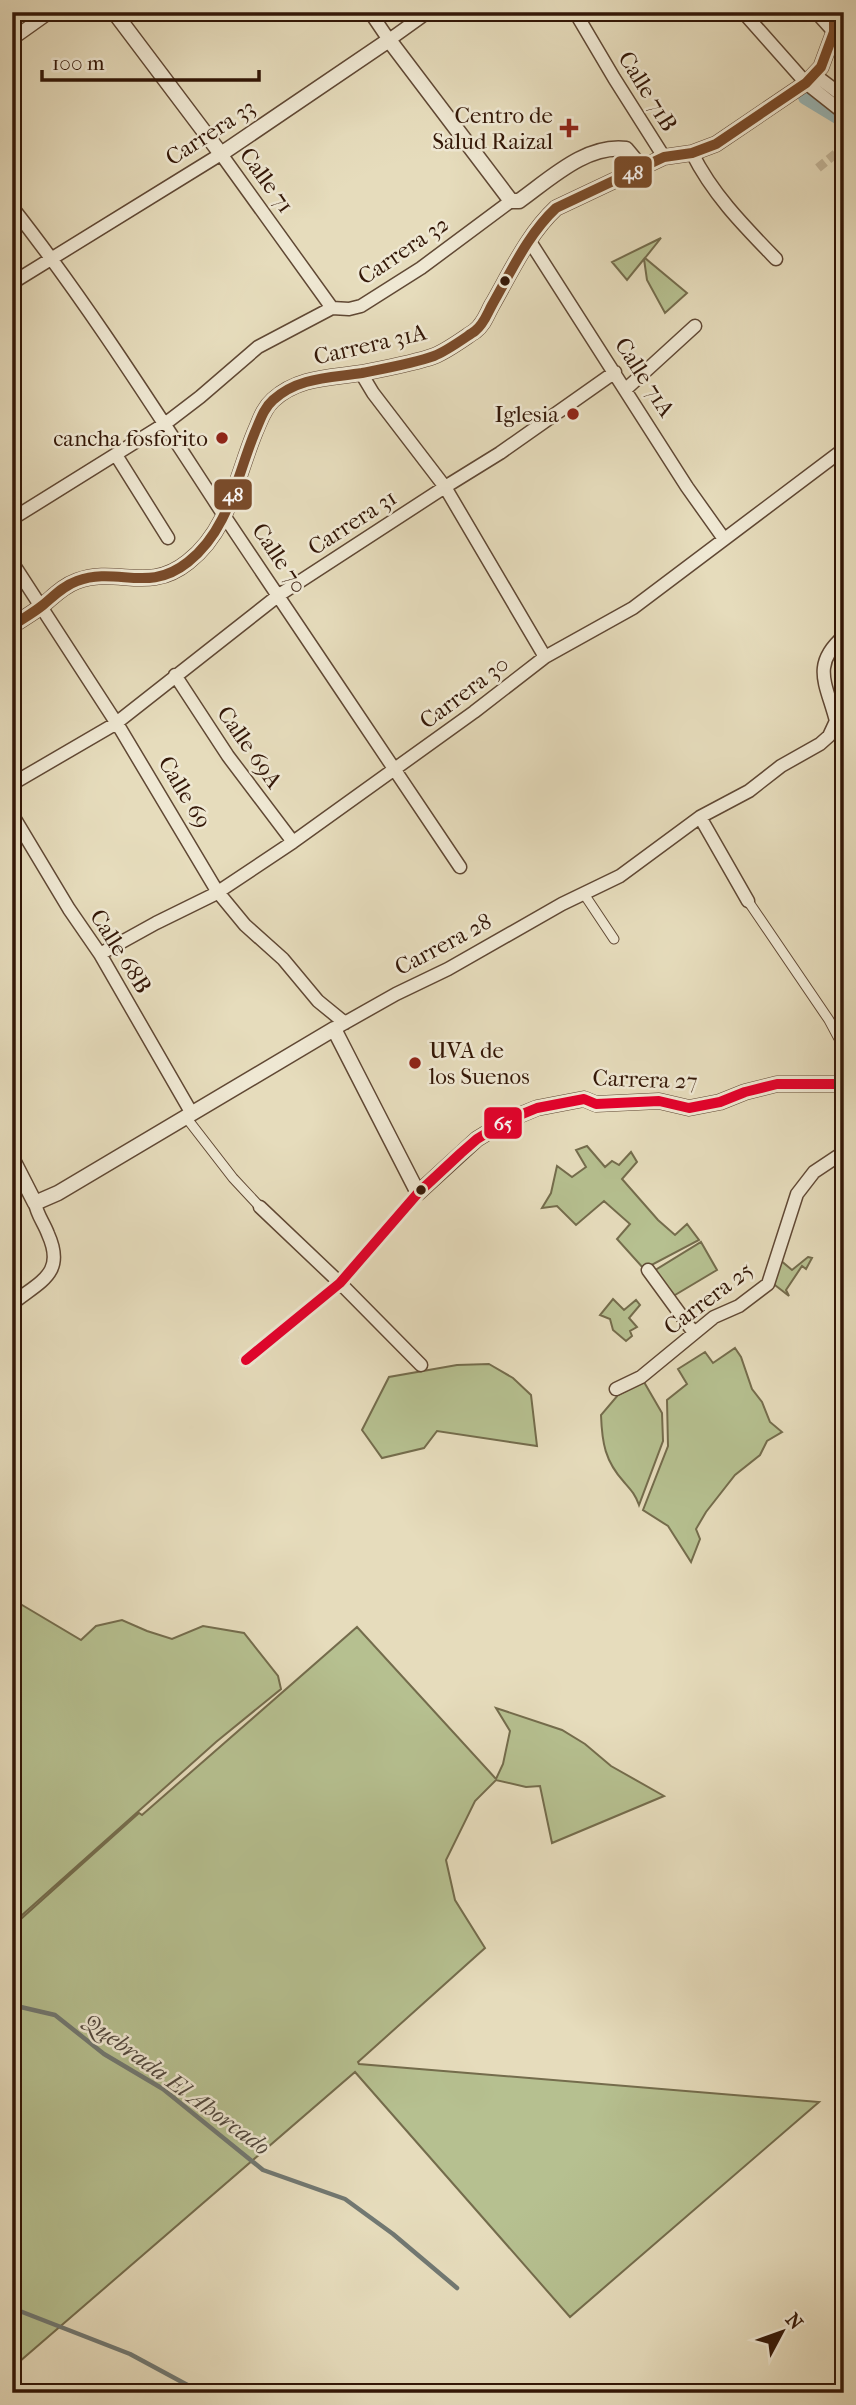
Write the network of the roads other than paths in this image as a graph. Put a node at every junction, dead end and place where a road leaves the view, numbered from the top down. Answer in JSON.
{"nodes":[{"id":1,"x":50,"y":12,"type":"edge"},
{"id":2,"x":114,"y":12,"type":"edge"},
{"id":3,"x":370,"y":12,"type":"edge"},
{"id":4,"x":428,"y":12,"type":"edge"},
{"id":5,"x":575,"y":12,"type":"edge"},
{"id":6,"x":743,"y":12,"type":"edge"},
{"id":7,"x":816,"y":12,"type":"edge"},
{"id":8,"x":834,"y":12,"type":"edge"},
{"id":9,"x":834,"y":32,"type":"junction"},
{"id":10,"x":12,"y":39,"type":"edge"},
{"id":11,"x":389,"y":40,"type":"junction"},
{"id":12,"x":811,"y":79,"type":"junction"},
{"id":13,"x":844,"y":97,"type":"edge"},
{"id":14,"x":844,"y":113,"type":"edge"},
{"id":15,"x":692,"y":153,"type":"junction"},
{"id":16,"x":220,"y":154,"type":"junction"},
{"id":17,"x":664,"y":157,"type":"junction"},
{"id":18,"x":641,"y":167,"type":"junction"},
{"id":19,"x":511,"y":201,"type":"junction"},
{"id":20,"x":12,"y":207,"type":"edge"},
{"id":21,"x":529,"y":240,"type":"junction"},
{"id":22,"x":52,"y":258,"type":"junction"},
{"id":23,"x":776,"y":260,"type":"dead end"},
{"id":24,"x":12,"y":283,"type":"edge"},
{"id":25,"x":331,"y":308,"type":"junction"},
{"id":26,"x":695,"y":326,"type":"dead end"},
{"id":27,"x":615,"y":372,"type":"junction"},
{"id":28,"x":361,"y":373,"type":"junction"},
{"id":29,"x":626,"y":389,"type":"junction"},
{"id":30,"x":166,"y":423,"type":"junction"},
{"id":31,"x":844,"y":449,"type":"edge"},
{"id":32,"x":116,"y":455,"type":"junction"},
{"id":33,"x":445,"y":486,"type":"junction"},
{"id":34,"x":225,"y":516,"type":"junction"},
{"id":35,"x":12,"y":519,"type":"edge"},
{"id":36,"x":168,"y":538,"type":"dead end"},
{"id":37,"x":724,"y":538,"type":"junction"},
{"id":38,"x":12,"y":562,"type":"edge"},
{"id":39,"x":279,"y":595,"type":"junction"},
{"id":40,"x":41,"y":607,"type":"junction"},
{"id":41,"x":12,"y":626,"type":"edge"},
{"id":42,"x":844,"y":636,"type":"edge"},
{"id":43,"x":545,"y":657,"type":"junction"},
{"id":44,"x":175,"y":675,"type":"junction"},
{"id":45,"x":115,"y":724,"type":"junction"},
{"id":46,"x":394,"y":770,"type":"junction"},
{"id":47,"x":12,"y":784,"type":"edge"},
{"id":48,"x":12,"y":814,"type":"edge"},
{"id":49,"x":700,"y":817,"type":"junction"},
{"id":50,"x":293,"y":842,"type":"junction"},
{"id":51,"x":460,"y":867,"type":"dead end"},
{"id":52,"x":218,"y":892,"type":"junction"},
{"id":53,"x":584,"y":894,"type":"junction"},
{"id":54,"x":748,"y":901,"type":"joint"},
{"id":55,"x":614,"y":939,"type":"dead end"},
{"id":56,"x":100,"y":954,"type":"junction"},
{"id":57,"x":340,"y":1026,"type":"junction"},
{"id":58,"x":844,"y":1048,"type":"edge"},
{"id":59,"x":844,"y":1084,"type":"edge"},
{"id":60,"x":188,"y":1114,"type":"junction"},
{"id":61,"x":844,"y":1152,"type":"edge"},
{"id":62,"x":12,"y":1158,"type":"edge"},
{"id":63,"x":26,"y":1184,"type":"junction"},
{"id":64,"x":12,"y":1191,"type":"edge"},
{"id":65,"x":418,"y":1193,"type":"junction"},
{"id":66,"x":35,"y":1203,"type":"junction"},
{"id":67,"x":260,"y":1207,"type":"joint"},
{"id":68,"x":648,"y":1270,"type":"dead end"},
{"id":69,"x":340,"y":1283,"type":"junction"},
{"id":70,"x":12,"y":1304,"type":"edge"},
{"id":71,"x":694,"y":1333,"type":"junction"},
{"id":72,"x":246,"y":1360,"type":"dead end"},
{"id":73,"x":421,"y":1365,"type":"dead end"},
{"id":74,"x":616,"y":1389,"type":"dead end"}],
"edges":[{"from":1,"to":10,"type":"street"},
{"from":2,"to":16,"type":"street","name":"Calle 71"},
{"from":3,"to":11,"type":"street"},
{"from":4,"to":11,"type":"street","name":"Carrera 33"},
{"from":5,"to":17,"type":"street","name":"Calle 71B"},
{"from":6,"to":12,"type":"street"},
{"from":7,"to":9,"type":"street"},
{"from":8,"to":9,"type":"street"},
{"from":9,"to":12,"type":"street"},
{"from":11,"to":16,"type":"street","name":"Carrera 33"},
{"from":11,"to":19,"type":"street"},
{"from":12,"to":13,"type":"street"},
{"from":12,"to":14,"type":"street"},
{"from":12,"to":15,"type":"street","name":"Carrera 31A"},
{"from":15,"to":17,"type":"street","name":"Carrera 31A"},
{"from":15,"to":23,"type":"street","name":"Calle 71B"},
{"from":16,"to":22,"type":"street","name":"Carrera 33"},
{"from":16,"to":25,"type":"street","name":"Calle 71"},
{"from":17,"to":18,"type":"street","name":"Carrera 31A"},
{"from":18,"to":19,"type":"street","name":"Carrera 32"},
{"from":18,"to":21,"type":"street","name":"Carrera 31A"},
{"from":19,"to":25,"type":"street","name":"Carrera 32"},
{"from":20,"to":22,"type":"street","name":"Calle 70"},
{"from":21,"to":27,"type":"street","name":"Calle 71A"},
{"from":21,"to":28,"type":"street","name":"Carrera 31A"},
{"from":22,"to":24,"type":"street","name":"Carrera 33"},
{"from":22,"to":30,"type":"street","name":"Calle 70"},
{"from":25,"to":30,"type":"street","name":"Carrera 32"},
{"from":26,"to":29,"type":"street"},
{"from":27,"to":29,"type":"street","name":"Calle 71A"},
{"from":27,"to":33,"type":"street","name":"Carrera 31"},
{"from":28,"to":33,"type":"street"},
{"from":28,"to":34,"type":"street","name":"Carrera 31A"},
{"from":29,"to":37,"type":"street","name":"Calle 71A"},
{"from":30,"to":32,"type":"street","name":"Carrera 32"},
{"from":30,"to":34,"type":"street","name":"Calle 70"},
{"from":31,"to":37,"type":"street","name":"Carrera 30"},
{"from":32,"to":35,"type":"street","name":"Carrera 32"},
{"from":32,"to":36,"type":"street"},
{"from":33,"to":39,"type":"street","name":"Carrera 31"},
{"from":33,"to":43,"type":"street"},
{"from":34,"to":39,"type":"street","name":"Calle 70"},
{"from":34,"to":40,"type":"street","name":"Carrera 31A"},
{"from":37,"to":43,"type":"street","name":"Carrera 30"},
{"from":38,"to":40,"type":"street","name":"Calle 69"},
{"from":39,"to":44,"type":"street","name":"Carrera 31"},
{"from":39,"to":46,"type":"street","name":"Calle 70"},
{"from":40,"to":41,"type":"street","name":"Carrera 31A"},
{"from":40,"to":45,"type":"street","name":"Calle 69"},
{"from":42,"to":49,"type":"street","name":"Carrera 28"},
{"from":43,"to":46,"type":"street","name":"Carrera 30"},
{"from":44,"to":45,"type":"street","name":"Carrera 31"},
{"from":44,"to":50,"type":"street","name":"Calle 69A"},
{"from":45,"to":47,"type":"street","name":"Carrera 31"},
{"from":45,"to":52,"type":"street","name":"Calle 69"},
{"from":46,"to":50,"type":"street","name":"Carrera 30"},
{"from":46,"to":51,"type":"street","name":"Calle 70"},
{"from":48,"to":56,"type":"street","name":"Calle 68B"},
{"from":49,"to":53,"type":"street","name":"Carrera 28"},
{"from":49,"to":54,"type":"street"},
{"from":50,"to":52,"type":"street","name":"Carrera 30"},
{"from":52,"to":56,"type":"street","name":"Carrera 30"},
{"from":52,"to":57,"type":"street","name":"Calle 69"},
{"from":53,"to":55,"type":"street"},
{"from":53,"to":57,"type":"street","name":"Carrera 28"},
{"from":54,"to":58,"type":"street"},
{"from":56,"to":60,"type":"street","name":"Calle 68B"},
{"from":57,"to":60,"type":"street","name":"Carrera 28"},
{"from":57,"to":65,"type":"street","name":"Calle 69"},
{"from":59,"to":65,"type":"street","name":"Carrera 27"},
{"from":60,"to":66,"type":"street","name":"Carrera 28"},
{"from":60,"to":67,"type":"street"},
{"from":61,"to":71,"type":"street","name":"Carrera 25"},
{"from":62,"to":63,"type":"street"},
{"from":63,"to":64,"type":"street"},
{"from":63,"to":66,"type":"street"},
{"from":65,"to":69,"type":"street","name":"Carrera 27"},
{"from":66,"to":70,"type":"street"},
{"from":67,"to":69,"type":"street"},
{"from":68,"to":71,"type":"street"},
{"from":69,"to":72,"type":"street","name":"Carrera 27"},
{"from":69,"to":73,"type":"street"},
{"from":71,"to":74,"type":"street","name":"Carrera 25"}]}
